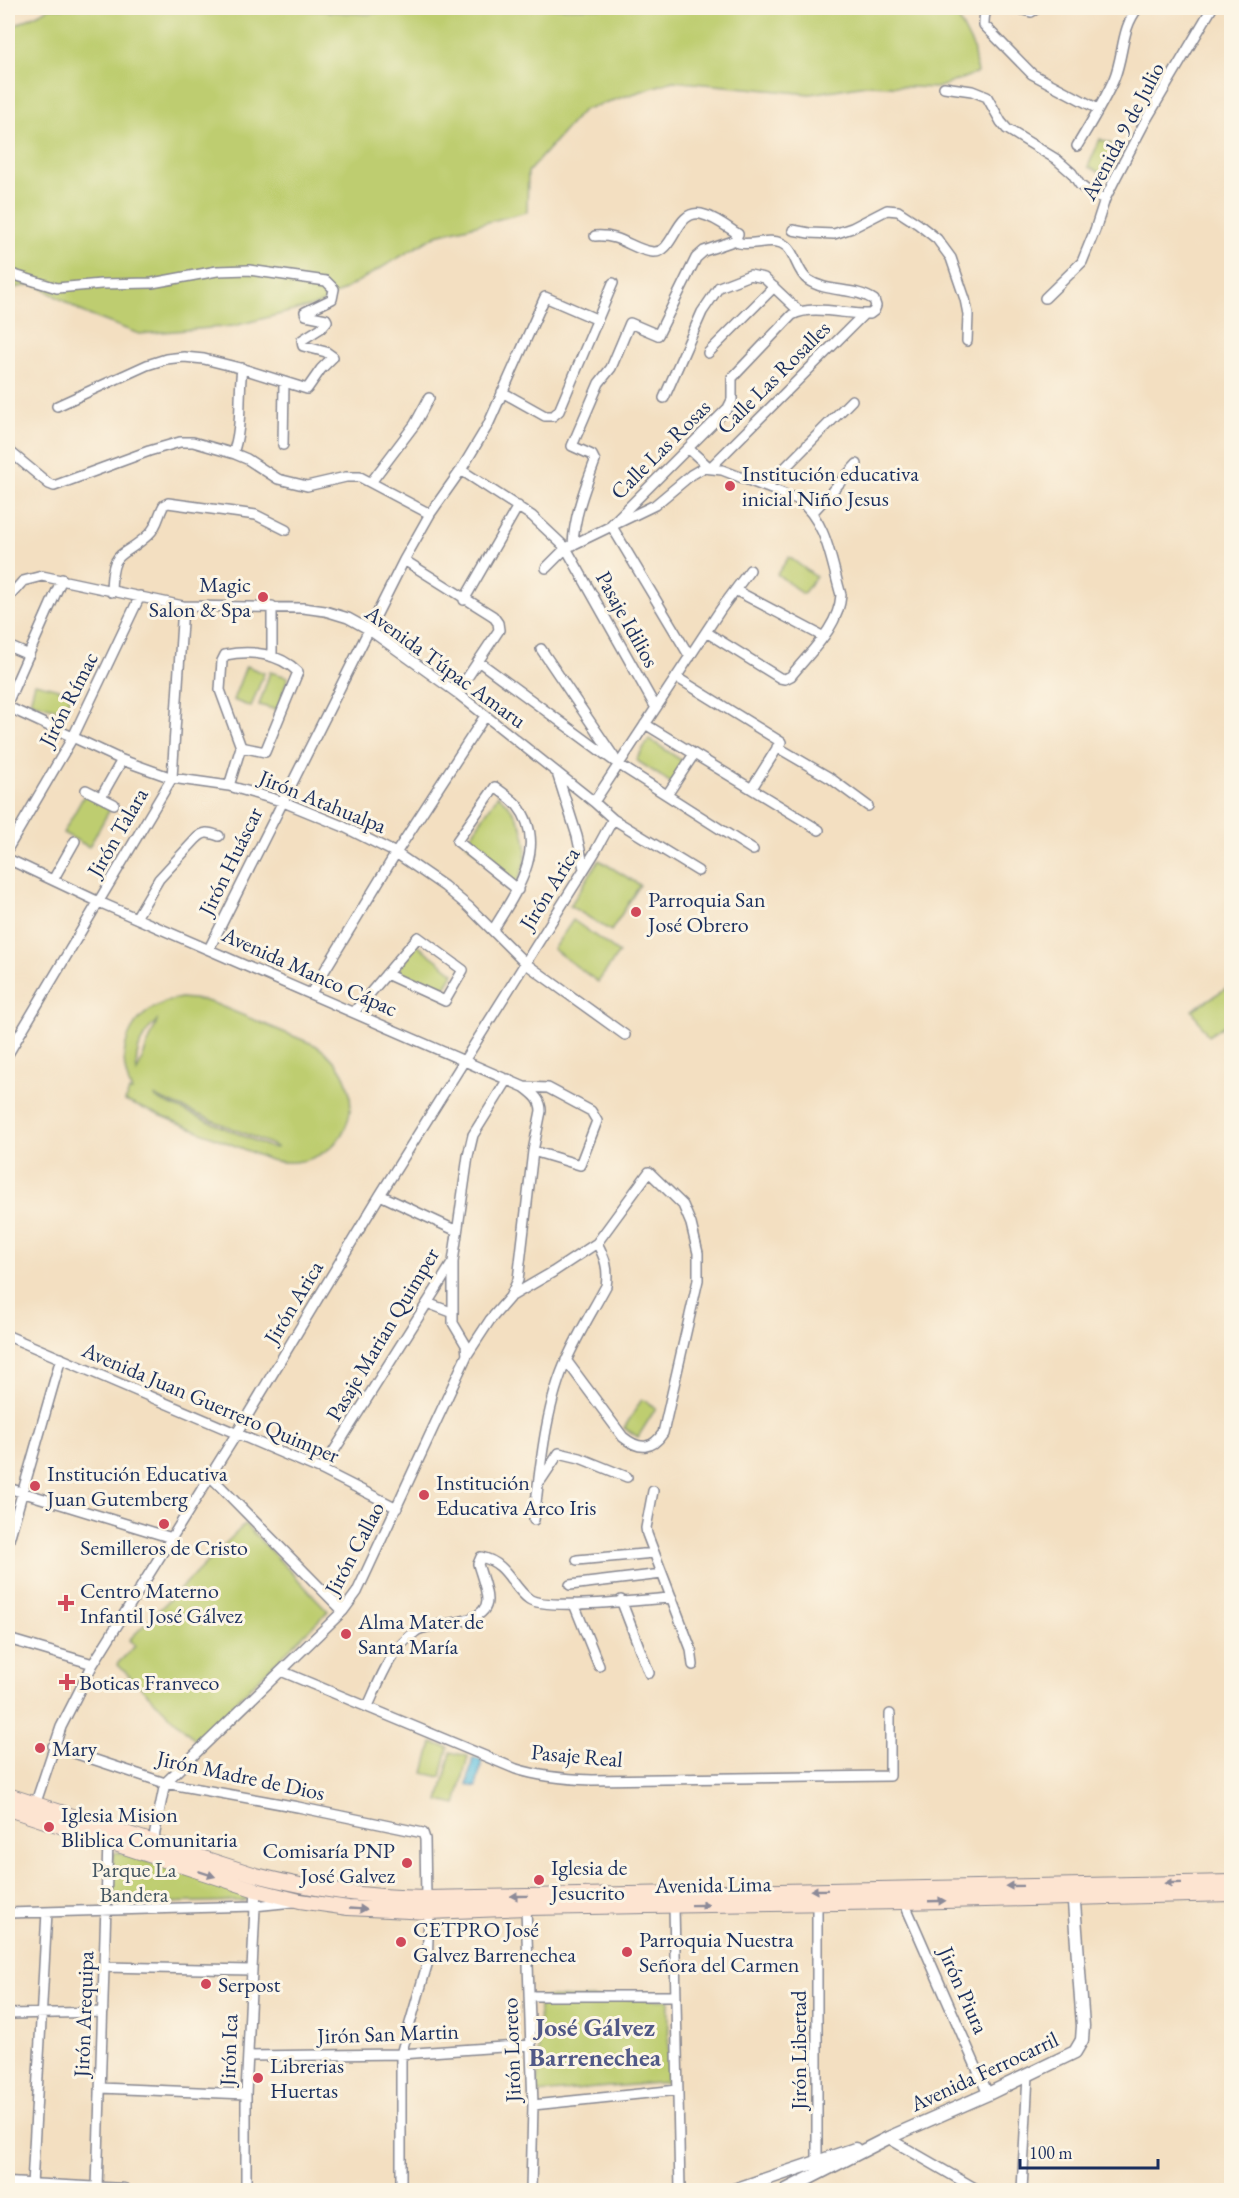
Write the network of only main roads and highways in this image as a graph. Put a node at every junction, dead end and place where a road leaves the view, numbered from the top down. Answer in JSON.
{"nodes":[{"id":1,"x":8,"y":1795,"type":"edge"},
{"id":2,"x":8,"y":1809,"type":"edge"},
{"id":3,"x":33,"y":1810,"type":"junction"},
{"id":4,"x":1232,"y":1882,"type":"edge"},
{"id":5,"x":1073,"y":1891,"type":"junction"},
{"id":6,"x":1232,"y":1894,"type":"edge"},
{"id":7,"x":428,"y":1905,"type":"junction"}],
"edges":[{"from":1,"to":3,"type":"main road","name":"Avenida Lima"},
{"from":2,"to":3,"type":"main road","name":"Avenida Lima"},
{"from":3,"to":7,"type":"main road","name":"Avenida Lima"},
{"from":3,"to":7,"type":"main road","name":"Avenida Lima","one_way":true},
{"from":4,"to":5,"type":"main road","one_way":true},
{"from":5,"to":6,"type":"main road"},
{"from":5,"to":7,"type":"main road","name":"Avenida Lima","one_way":true},
{"from":7,"to":5,"type":"main road","name":"Avenida Lima","one_way":true}]}
